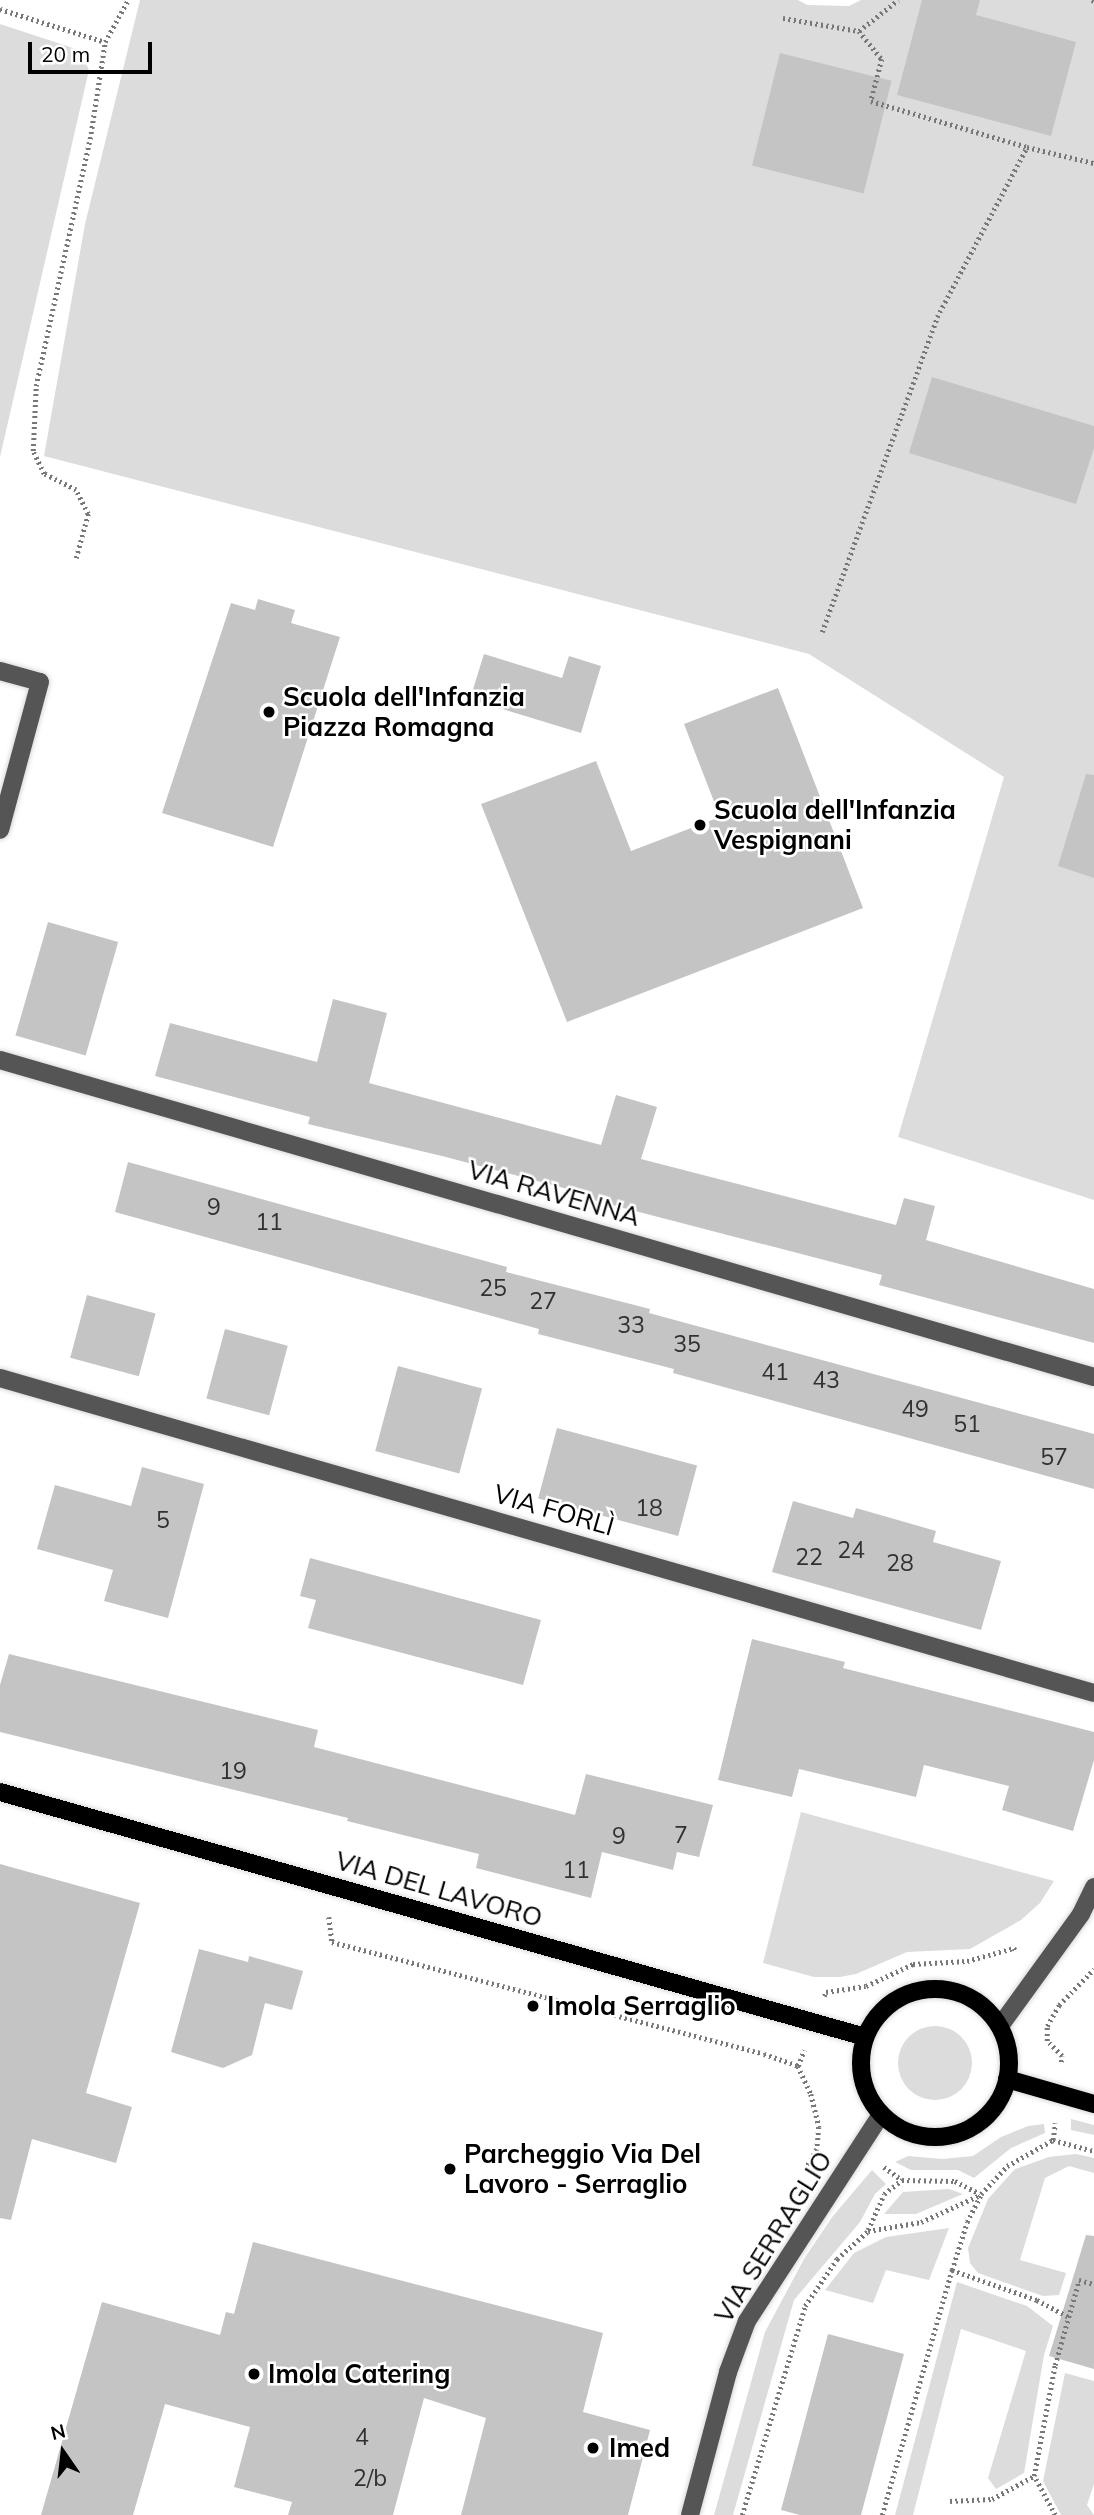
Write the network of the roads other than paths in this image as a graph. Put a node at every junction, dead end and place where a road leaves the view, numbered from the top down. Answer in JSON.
{"nodes":[{"id":1,"x":0,"y":671,"type":"edge"},
{"id":2,"x":0,"y":830,"type":"edge"},
{"id":3,"x":0,"y":1060,"type":"edge"},
{"id":4,"x":1094,"y":1377,"type":"edge"},
{"id":5,"x":0,"y":1378,"type":"edge"},
{"id":6,"x":1094,"y":1693,"type":"edge"},
{"id":7,"x":0,"y":1792,"type":"edge"},
{"id":8,"x":1094,"y":1886,"type":"edge"},
{"id":9,"x":1000,"y":2026,"type":"junction"},
{"id":10,"x":865,"y":2037,"type":"junction"},
{"id":11,"x":1007,"y":2079,"type":"junction"},
{"id":12,"x":1094,"y":2104,"type":"edge"},
{"id":13,"x":881,"y":2115,"type":"junction"},
{"id":14,"x":690,"y":2515,"type":"edge"}],
"edges":[{"from":1,"to":2,"type":"street"},
{"from":3,"to":4,"type":"street","name":"VIA RAVENNA"},
{"from":5,"to":6,"type":"street","name":"VIA FORLÌ"},
{"from":7,"to":10,"type":"main road","name":"VIA DEL LAVORO"},
{"from":8,"to":9,"type":"street"},
{"from":9,"to":10,"type":"main road"},
{"from":9,"to":11,"type":"main road"},
{"from":10,"to":13,"type":"main road"},
{"from":11,"to":12,"type":"main road"},
{"from":11,"to":13,"type":"main road"},
{"from":13,"to":14,"type":"street","name":"VIA SERRAGLIO"}]}
